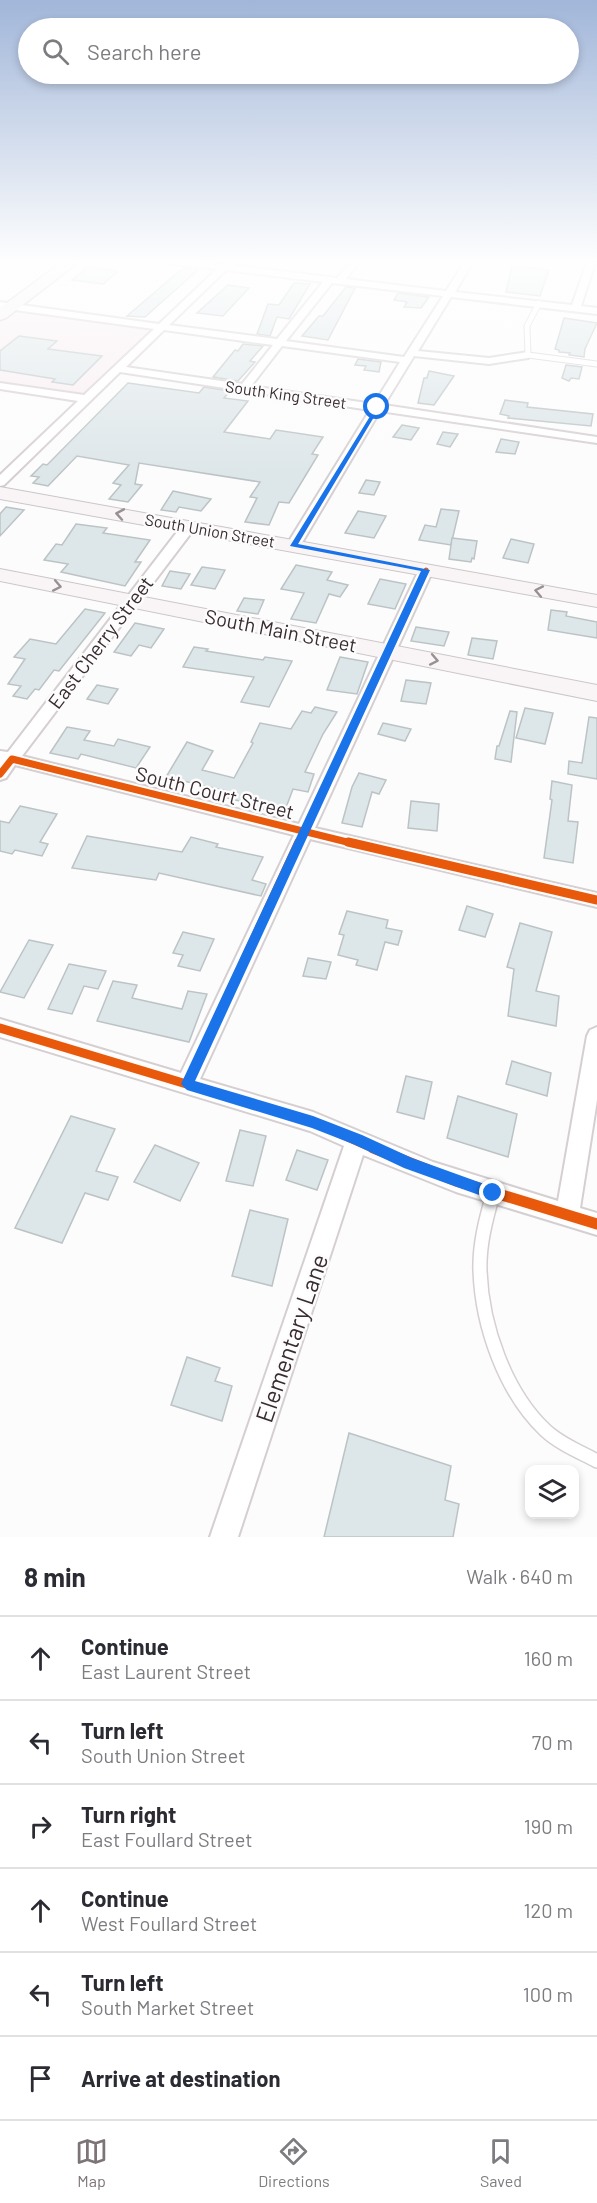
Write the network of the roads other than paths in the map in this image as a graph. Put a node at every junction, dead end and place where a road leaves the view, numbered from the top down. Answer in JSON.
{"nodes":[{"id":1,"x":157,"y":332,"type":"edge"},
{"id":2,"x":197,"y":332,"type":"edge"},
{"id":3,"x":289,"y":332,"type":"edge"},
{"id":4,"x":425,"y":332,"type":"edge"},
{"id":5,"x":527,"y":332,"type":"edge"},
{"id":6,"x":279,"y":343,"type":"junction"},
{"id":7,"x":528,"y":355,"type":"junction"},
{"id":8,"x":409,"y":357,"type":"junction"},
{"id":9,"x":597,"y":364,"type":"edge"},
{"id":10,"x":118,"y":369,"type":"junction"},
{"id":11,"x":0,"y":386,"type":"edge"},
{"id":12,"x":244,"y":388,"type":"junction"},
{"id":13,"x":87,"y":399,"type":"junction"},
{"id":14,"x":377,"y":407,"type":"junction"},
{"id":15,"x":597,"y":440,"type":"edge"},
{"id":16,"x":0,"y":482,"type":"edge"},
{"id":17,"x":0,"y":493,"type":"edge"},
{"id":18,"x":189,"y":526,"type":"junction"},
{"id":19,"x":293,"y":546,"type":"junction"},
{"id":20,"x":426,"y":570,"type":"junction"},
{"id":21,"x":0,"y":575,"type":"edge"},
{"id":22,"x":132,"y":601,"type":"junction"},
{"id":23,"x":597,"y":601,"type":"edge"},
{"id":24,"x":389,"y":651,"type":"junction"},
{"id":25,"x":597,"y":693,"type":"edge"},
{"id":26,"x":6,"y":758,"type":"edge"},
{"id":27,"x":0,"y":774,"type":"edge"},
{"id":28,"x":305,"y":832,"type":"junction"},
{"id":29,"x":597,"y":900,"type":"edge"},
{"id":30,"x":0,"y":1028,"type":"edge"},
{"id":31,"x":597,"y":1036,"type":"edge"},
{"id":32,"x":187,"y":1084,"type":"junction"},
{"id":33,"x":357,"y":1139,"type":"junction"},
{"id":34,"x":493,"y":1193,"type":"junction"},
{"id":35,"x":567,"y":1215,"type":"junction"},
{"id":36,"x":597,"y":1224,"type":"edge"},
{"id":37,"x":597,"y":1461,"type":"edge"},
{"id":38,"x":224,"y":1537,"type":"edge"}],
"edges":[{"from":1,"to":10,"type":"street"},
{"from":2,"to":6,"type":"street"},
{"from":3,"to":6,"type":"street"},
{"from":4,"to":8,"type":"street"},
{"from":5,"to":7,"type":"lane"},
{"from":6,"to":8,"type":"street"},
{"from":6,"to":12,"type":"street"},
{"from":7,"to":8,"type":"street"},
{"from":7,"to":9,"type":"lane"},
{"from":8,"to":14,"type":"street"},
{"from":10,"to":12,"type":"street","name":"South King Street"},
{"from":10,"to":13,"type":"street"},
{"from":11,"to":13,"type":"street"},
{"from":12,"to":14,"type":"street","name":"South King Street"},
{"from":13,"to":16,"type":"street"},
{"from":14,"to":15,"type":"street","name":"South King Street"},
{"from":14,"to":19,"type":"street"},
{"from":18,"to":17,"type":"main road","name":"South Union Street","one_way":true},
{"from":18,"to":19,"type":"main road","name":"South Union Street"},
{"from":18,"to":22,"type":"street","name":"East Cherry Street"},
{"from":19,"to":20,"type":"main road","name":"South Union Street"},
{"from":23,"to":20,"type":"main road","name":"South Union Street","one_way":true},
{"from":20,"to":24,"type":"street"},
{"from":21,"to":22,"type":"main road","name":"South Main Street","one_way":true},
{"from":22,"to":24,"type":"main road","name":"South Main Street"},
{"from":22,"to":26,"type":"street","name":"East Cherry Street"},
{"from":24,"to":25,"type":"main road","name":"South Main Street","one_way":true},
{"from":24,"to":28,"type":"street"},
{"from":26,"to":27,"type":"street","name":"East Cherry Street"},
{"from":26,"to":28,"type":"street","name":"South Court Street"},
{"from":28,"to":29,"type":"street","name":"South Court Street"},
{"from":28,"to":32,"type":"street"},
{"from":30,"to":32,"type":"street"},
{"from":31,"to":35,"type":"street"},
{"from":32,"to":33,"type":"street"},
{"from":33,"to":34,"type":"street"},
{"from":33,"to":38,"type":"street","name":"Elementary Lane"},
{"from":34,"to":35,"type":"street"},
{"from":34,"to":37,"type":"lane"},
{"from":35,"to":36,"type":"street"}]}
